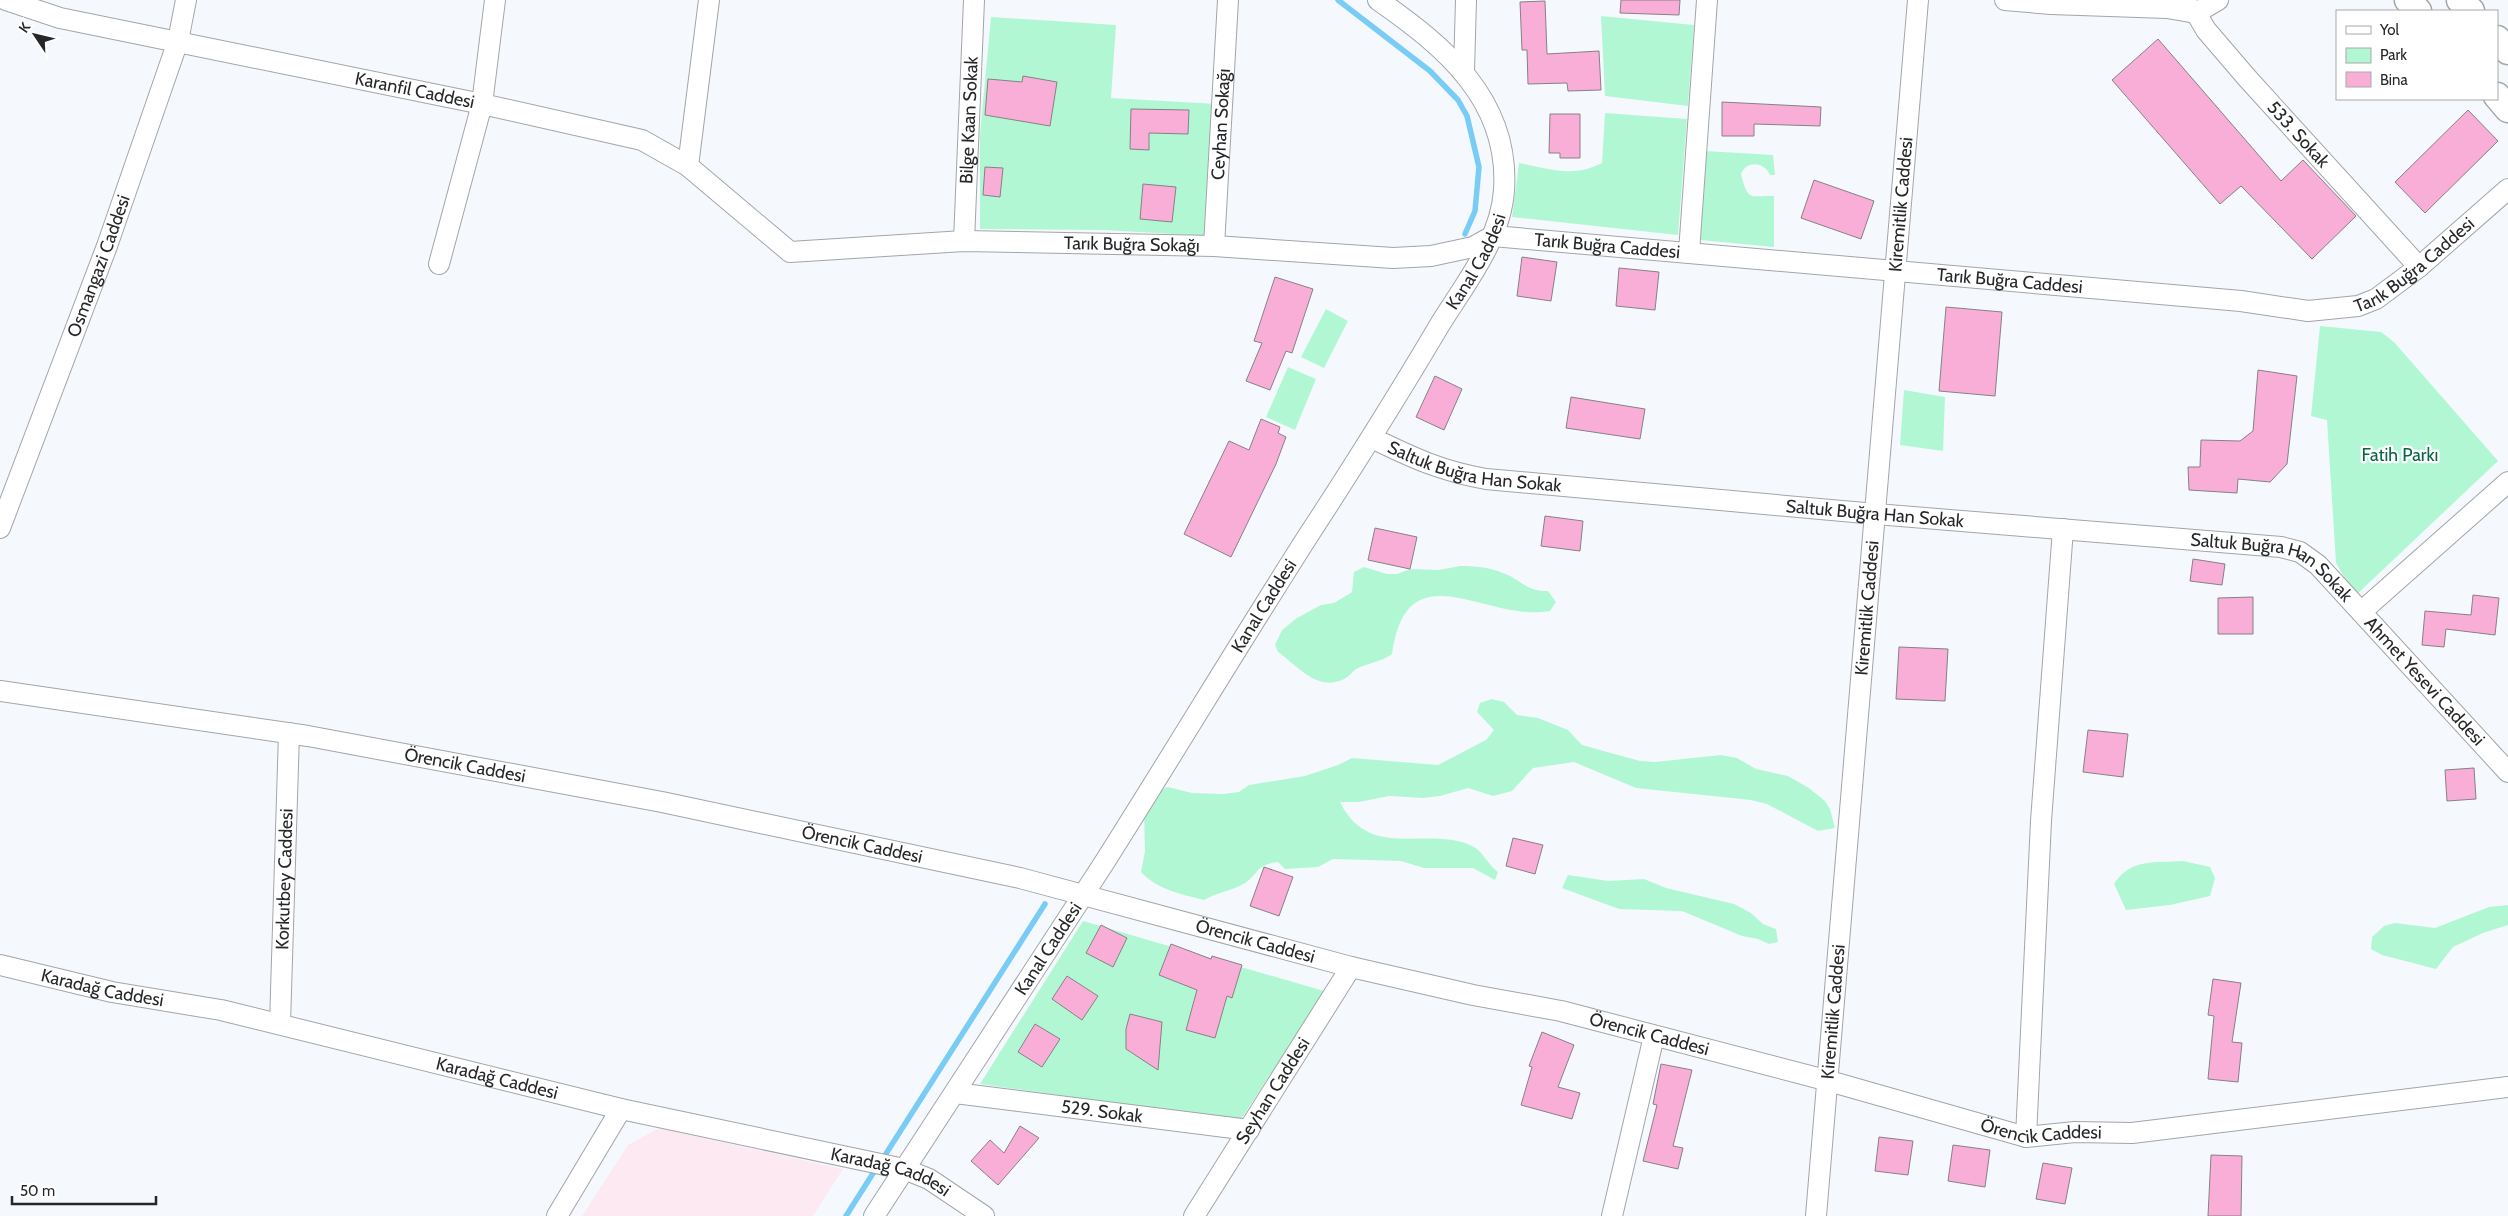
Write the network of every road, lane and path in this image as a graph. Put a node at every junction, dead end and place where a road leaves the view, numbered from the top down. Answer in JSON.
{"nodes":[{"id":1,"x":6,"y":0,"type":"edge"},
{"id":2,"x":186,"y":0,"type":"edge"},
{"id":3,"x":495,"y":0,"type":"edge"},
{"id":4,"x":709,"y":0,"type":"edge"},
{"id":5,"x":974,"y":0,"type":"edge"},
{"id":6,"x":1228,"y":0,"type":"edge"},
{"id":7,"x":1378,"y":0,"type":"edge"},
{"id":8,"x":1466,"y":0,"type":"edge"},
{"id":9,"x":1707,"y":0,"type":"edge"},
{"id":10,"x":1918,"y":0,"type":"edge"},
{"id":11,"x":2005,"y":0,"type":"edge"},
{"id":12,"x":2218,"y":0,"type":"edge"},
{"id":13,"x":2408,"y":0,"type":"edge"},
{"id":14,"x":2460,"y":0,"type":"edge"},
{"id":15,"x":2188,"y":6,"type":"edge"},
{"id":16,"x":2417,"y":10,"type":"edge"},
{"id":17,"x":2470,"y":10,"type":"edge"},
{"id":18,"x":2498,"y":40,"type":"edge"},
{"id":19,"x":178,"y":42,"type":"junction"},
{"id":20,"x":2508,"y":51,"type":"edge"},
{"id":21,"x":1464,"y":71,"type":"junction"},
{"id":22,"x":2498,"y":97,"type":"edge"},
{"id":23,"x":482,"y":104,"type":"junction"},
{"id":24,"x":2508,"y":109,"type":"edge"},
{"id":25,"x":688,"y":166,"type":"junction"},
{"id":26,"x":2508,"y":189,"type":"edge"},
{"id":27,"x":1493,"y":236,"type":"junction"},
{"id":28,"x":964,"y":241,"type":"junction"},
{"id":29,"x":1214,"y":246,"type":"junction"},
{"id":30,"x":790,"y":252,"type":"joint"},
{"id":31,"x":1689,"y":252,"type":"junction"},
{"id":32,"x":439,"y":264,"type":"dead end"},
{"id":33,"x":2419,"y":266,"type":"junction"},
{"id":34,"x":1896,"y":272,"type":"junction"},
{"id":35,"x":1372,"y":438,"type":"junction"},
{"id":36,"x":2508,"y":482,"type":"edge"},
{"id":37,"x":1876,"y":514,"type":"junction"},
{"id":38,"x":0,"y":528,"type":"edge"},
{"id":39,"x":2063,"y":529,"type":"junction"},
{"id":40,"x":2362,"y":612,"type":"junction"},
{"id":41,"x":0,"y":691,"type":"edge"},
{"id":42,"x":289,"y":734,"type":"junction"},
{"id":43,"x":2508,"y":772,"type":"edge"},
{"id":44,"x":1083,"y":895,"type":"junction"},
{"id":45,"x":0,"y":966,"type":"edge"},
{"id":46,"x":1351,"y":967,"type":"junction"},
{"id":47,"x":280,"y":1024,"type":"junction"},
{"id":48,"x":1654,"y":1036,"type":"junction"},
{"id":49,"x":1828,"y":1081,"type":"junction"},
{"id":50,"x":2508,"y":1087,"type":"edge"},
{"id":51,"x":955,"y":1093,"type":"junction"},
{"id":52,"x":621,"y":1109,"type":"junction"},
{"id":53,"x":1249,"y":1130,"type":"junction"},
{"id":54,"x":2026,"y":1137,"type":"junction"},
{"id":55,"x":898,"y":1168,"type":"junction"},
{"id":56,"x":557,"y":1216,"type":"edge"},
{"id":57,"x":874,"y":1216,"type":"edge"},
{"id":58,"x":984,"y":1216,"type":"edge"},
{"id":59,"x":1194,"y":1216,"type":"edge"},
{"id":60,"x":1612,"y":1216,"type":"edge"},
{"id":61,"x":1816,"y":1216,"type":"edge"}],
"edges":[{"from":1,"to":19,"type":"street","name":"Karanfil Caddesi"},
{"from":2,"to":19,"type":"street","name":"Osmangazi Caddesi"},
{"from":3,"to":23,"type":"street"},
{"from":4,"to":25,"type":"street"},
{"from":5,"to":28,"type":"street","name":"Bilge Kaan Sokak"},
{"from":6,"to":29,"type":"street","name":"Ceyhan Sokağı"},
{"from":7,"to":21,"type":"street","name":"Kanal Caddesi"},
{"from":8,"to":21,"type":"street"},
{"from":9,"to":31,"type":"street"},
{"from":10,"to":34,"type":"street","name":"Kiremitlik Caddesi"},
{"from":11,"to":15,"type":"street"},
{"from":12,"to":15,"type":"street"},
{"from":13,"to":16,"type":"main road"},
{"from":14,"to":17,"type":"main road"},
{"from":15,"to":33,"type":"street","name":"533. Sokak"},
{"from":18,"to":20,"type":"main road"},
{"from":19,"to":23,"type":"street","name":"Karanfil Caddesi"},
{"from":19,"to":38,"type":"street","name":"Osmangazi Caddesi"},
{"from":21,"to":27,"type":"street","name":"Kanal Caddesi"},
{"from":22,"to":24,"type":"main road"},
{"from":23,"to":25,"type":"street","name":"Karanfil Caddesi"},
{"from":23,"to":32,"type":"street"},
{"from":25,"to":30,"type":"street","name":"Karanfil Caddesi"},
{"from":26,"to":33,"type":"street","name":"Tarık Buğra Caddesi"},
{"from":27,"to":29,"type":"street","name":"Tarık Buğra Sokağı"},
{"from":27,"to":31,"type":"street","name":"Tarık Buğra Caddesi"},
{"from":27,"to":35,"type":"street","name":"Kanal Caddesi"},
{"from":28,"to":29,"type":"street","name":"Tarık Buğra Sokağı"},
{"from":28,"to":30,"type":"street","name":"Tarık Buğra Sokağı"},
{"from":31,"to":34,"type":"street","name":"Tarık Buğra Caddesi"},
{"from":33,"to":34,"type":"street","name":"Tarık Buğra Caddesi"},
{"from":34,"to":37,"type":"street","name":"Kiremitlik Caddesi"},
{"from":35,"to":37,"type":"street","name":"Saltuk Buğra Han Sokak"},
{"from":35,"to":44,"type":"street","name":"Kanal Caddesi"},
{"from":36,"to":40,"type":"street"},
{"from":37,"to":39,"type":"street","name":"Saltuk Buğra Han Sokak"},
{"from":37,"to":49,"type":"street","name":"Kiremitlik Caddesi"},
{"from":39,"to":40,"type":"street","name":"Saltuk Buğra Han Sokak"},
{"from":39,"to":54,"type":"street"},
{"from":40,"to":43,"type":"street","name":"Ahmet Yesevi Caddesi"},
{"from":41,"to":42,"type":"street","name":"Örencik Caddesi"},
{"from":42,"to":44,"type":"street","name":"Örencik Caddesi"},
{"from":42,"to":47,"type":"street","name":"Korkutbey Caddesi"},
{"from":44,"to":46,"type":"street","name":"Örencik Caddesi"},
{"from":44,"to":51,"type":"street","name":"Kanal Caddesi"},
{"from":45,"to":47,"type":"street","name":"Karadağ Caddesi"},
{"from":46,"to":48,"type":"street","name":"Örencik Caddesi"},
{"from":46,"to":53,"type":"street","name":"Seyhan Caddesi"},
{"from":47,"to":52,"type":"street","name":"Karadağ Caddesi"},
{"from":48,"to":49,"type":"street","name":"Örencik Caddesi"},
{"from":48,"to":60,"type":"street"},
{"from":49,"to":54,"type":"street","name":"Örencik Caddesi"},
{"from":49,"to":61,"type":"street","name":"Kiremitlik Caddesi"},
{"from":50,"to":54,"type":"street","name":"Örencik Caddesi"},
{"from":51,"to":53,"type":"street","name":"529. Sokak"},
{"from":51,"to":55,"type":"street","name":"Kanal Caddesi"},
{"from":52,"to":55,"type":"street","name":"Karadağ Caddesi"},
{"from":52,"to":56,"type":"street"},
{"from":53,"to":59,"type":"street","name":"Seyhan Caddesi"},
{"from":55,"to":57,"type":"street","name":"Kanal Caddesi"},
{"from":55,"to":58,"type":"street","name":"Karadağ Caddesi"}]}
